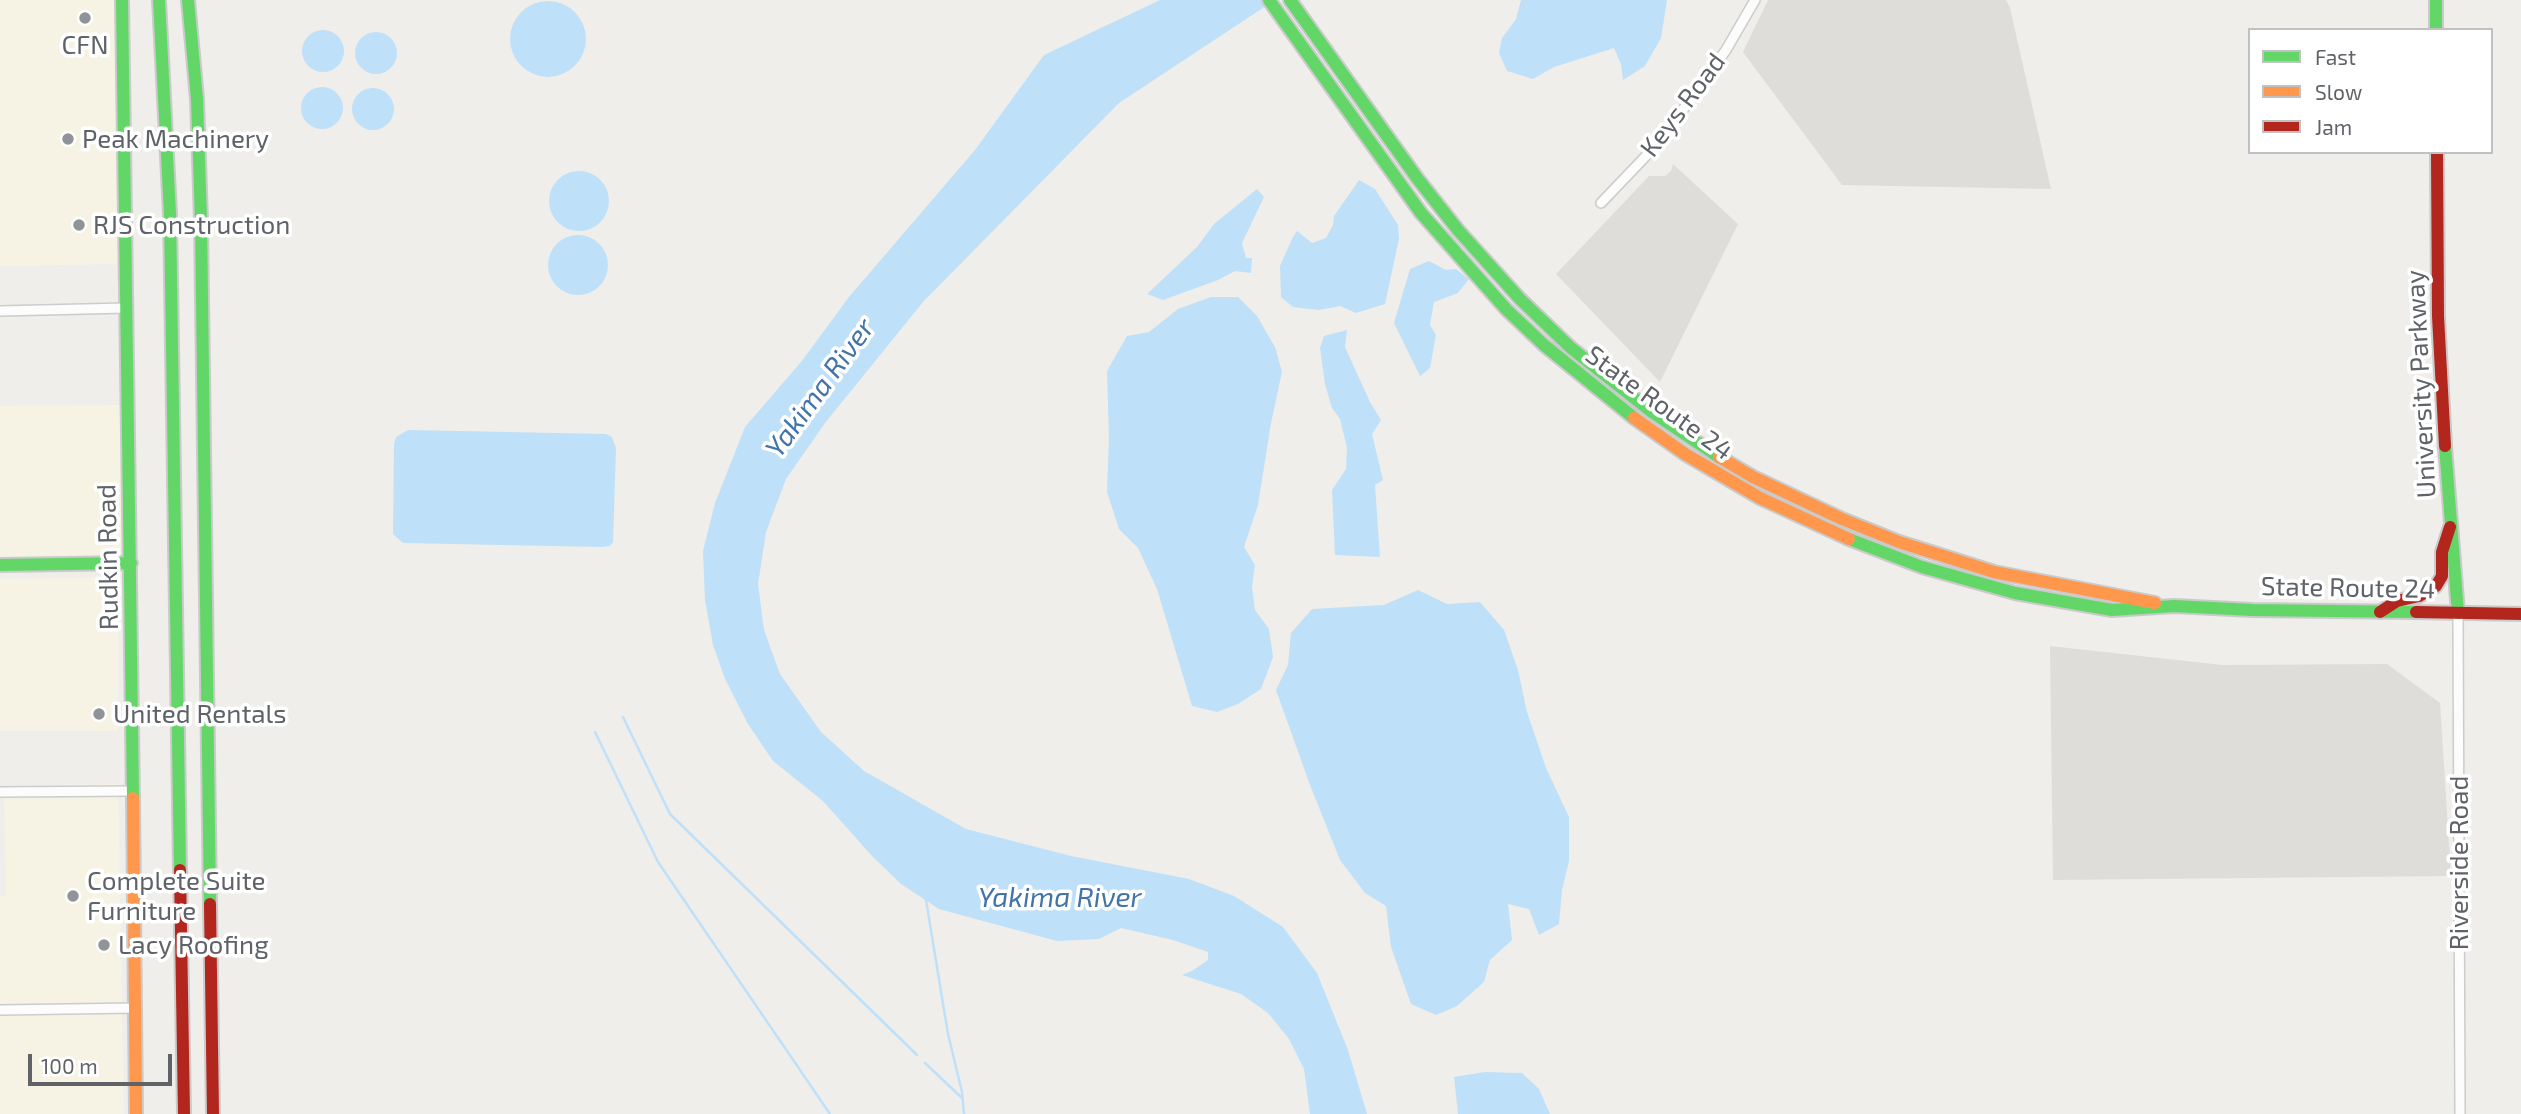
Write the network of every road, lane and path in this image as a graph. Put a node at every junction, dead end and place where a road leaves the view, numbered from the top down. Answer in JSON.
{"nodes":[{"id":1,"x":122,"y":0,"type":"edge"},
{"id":2,"x":159,"y":0,"type":"edge"},
{"id":3,"x":188,"y":0,"type":"edge"},
{"id":4,"x":1269,"y":0,"type":"edge"},
{"id":5,"x":1290,"y":0,"type":"edge"},
{"id":6,"x":1755,"y":0,"type":"edge"},
{"id":7,"x":2436,"y":0,"type":"edge"},
{"id":8,"x":149,"y":6,"type":"edge"},
{"id":9,"x":2436,"y":28,"type":"edge"},
{"id":10,"x":2437,"y":154,"type":"edge"},
{"id":11,"x":1601,"y":203,"type":"dead end"},
{"id":12,"x":170,"y":214,"type":"junction"},
{"id":13,"x":126,"y":308,"type":"junction"},
{"id":14,"x":0,"y":311,"type":"edge"},
{"id":15,"x":2450,"y":527,"type":"junction"},
{"id":16,"x":131,"y":563,"type":"junction"},
{"id":17,"x":0,"y":565,"type":"edge"},
{"id":18,"x":2174,"y":606,"type":"junction"},
{"id":19,"x":2380,"y":612,"type":"junction"},
{"id":20,"x":2458,"y":612,"type":"junction"},
{"id":21,"x":2521,"y":614,"type":"edge"},
{"id":22,"x":133,"y":791,"type":"junction"},
{"id":23,"x":0,"y":792,"type":"edge"},
{"id":24,"x":135,"y":1008,"type":"junction"},
{"id":25,"x":0,"y":1010,"type":"edge"},
{"id":26,"x":136,"y":1114,"type":"edge"},
{"id":27,"x":184,"y":1114,"type":"edge"},
{"id":28,"x":213,"y":1114,"type":"edge"},
{"id":29,"x":2460,"y":1114,"type":"edge"}],
"edges":[{"from":1,"to":13,"type":"main road","name":"Rudkin Road"},
{"from":2,"to":12,"type":"main road"},
{"from":3,"to":28,"type":"main road"},
{"from":4,"to":18,"type":"main road","name":"State Route 24"},
{"from":5,"to":18,"type":"main road","name":"State Route 24"},
{"from":6,"to":11,"type":"street","name":"Keys Road"},
{"from":7,"to":9,"type":"main road"},
{"from":8,"to":12,"type":"main road"},
{"from":10,"to":15,"type":"main road","name":"University Parkway"},
{"from":12,"to":27,"type":"main road"},
{"from":13,"to":14,"type":"street"},
{"from":13,"to":16,"type":"main road","name":"Rudkin Road"},
{"from":15,"to":19,"type":"main road"},
{"from":15,"to":20,"type":"main road","name":"University Parkway"},
{"from":16,"to":17,"type":"main road"},
{"from":16,"to":22,"type":"main road","name":"Rudkin Road"},
{"from":18,"to":19,"type":"main road","name":"State Route 24"},
{"from":19,"to":20,"type":"main road","name":"State Route 24"},
{"from":20,"to":21,"type":"main road","name":"State Route 24"},
{"from":20,"to":29,"type":"street","name":"Riverside Road"},
{"from":22,"to":23,"type":"street"},
{"from":22,"to":24,"type":"main road","name":"Rudkin Road"},
{"from":24,"to":25,"type":"street"},
{"from":24,"to":26,"type":"main road","name":"Rudkin Road"}]}
